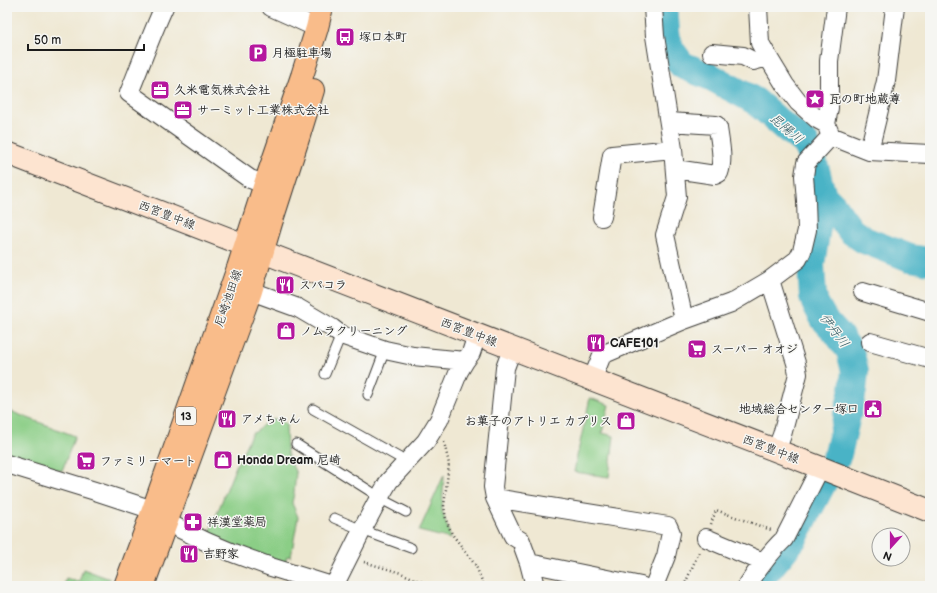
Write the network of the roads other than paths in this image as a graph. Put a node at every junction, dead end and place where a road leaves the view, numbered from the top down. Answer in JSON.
{"nodes":[{"id":1,"x":164,"y":7,"type":"edge"},
{"id":2,"x":271,"y":7,"type":"edge"},
{"id":3,"x":322,"y":7,"type":"edge"},
{"id":4,"x":336,"y":7,"type":"edge"},
{"id":5,"x":653,"y":7,"type":"edge"},
{"id":6,"x":758,"y":7,"type":"edge"},
{"id":7,"x":836,"y":7,"type":"edge"},
{"id":8,"x":895,"y":7,"type":"edge"},
{"id":9,"x":317,"y":28,"type":"junction"},
{"id":10,"x":712,"y":53,"type":"dead end"},
{"id":11,"x":768,"y":57,"type":"junction"},
{"id":12,"x":669,"y":122,"type":"junction"},
{"id":13,"x":827,"y":136,"type":"junction"},
{"id":14,"x":673,"y":149,"type":"junction"},
{"id":15,"x":869,"y":151,"type":"junction"},
{"id":16,"x":7,"y":154,"type":"edge"},
{"id":17,"x":930,"y":154,"type":"edge"},
{"id":18,"x":675,"y":169,"type":"junction"},
{"id":19,"x":265,"y":184,"type":"junction"},
{"id":20,"x":602,"y":216,"type":"dead end"},
{"id":21,"x":254,"y":249,"type":"junction"},
{"id":22,"x":770,"y":280,"type":"junction"},
{"id":23,"x":251,"y":292,"type":"junction"},
{"id":24,"x":863,"y":292,"type":"dead end"},
{"id":25,"x":930,"y":312,"type":"edge"},
{"id":26,"x":684,"y":320,"type":"junction"},
{"id":27,"x":340,"y":335,"type":"junction"},
{"id":28,"x":477,"y":335,"type":"junction"},
{"id":29,"x":870,"y":342,"type":"dead end"},
{"id":30,"x":512,"y":349,"type":"junction"},
{"id":31,"x":386,"y":350,"type":"junction"},
{"id":32,"x":930,"y":359,"type":"edge"},
{"id":33,"x":465,"y":361,"type":"junction"},
{"id":34,"x":325,"y":374,"type":"dead end"},
{"id":35,"x":592,"y":380,"type":"junction"},
{"id":36,"x":368,"y":395,"type":"dead end"},
{"id":37,"x":313,"y":408,"type":"dead end"},
{"id":38,"x":296,"y":444,"type":"dead end"},
{"id":39,"x":776,"y":451,"type":"junction"},
{"id":40,"x":407,"y":462,"type":"junction"},
{"id":41,"x":7,"y":464,"type":"edge"},
{"id":42,"x":826,"y":470,"type":"junction"},
{"id":43,"x":379,"y":498,"type":"junction"},
{"id":44,"x":495,"y":498,"type":"junction"},
{"id":45,"x":406,"y":512,"type":"dead end"},
{"id":46,"x":930,"y":512,"type":"edge"},
{"id":47,"x":160,"y":516,"type":"junction"},
{"id":48,"x":334,"y":518,"type":"dead end"},
{"id":49,"x":362,"y":530,"type":"junction"},
{"id":50,"x":706,"y":538,"type":"dead end"},
{"id":51,"x":412,"y":548,"type":"dead end"},
{"id":52,"x":763,"y":562,"type":"junction"},
{"id":53,"x":529,"y":563,"type":"junction"},
{"id":54,"x":125,"y":586,"type":"edge"},
{"id":55,"x":143,"y":586,"type":"edge"},
{"id":56,"x":333,"y":586,"type":"edge"},
{"id":57,"x":535,"y":586,"type":"edge"},
{"id":58,"x":641,"y":586,"type":"edge"},
{"id":59,"x":654,"y":586,"type":"edge"},
{"id":60,"x":747,"y":586,"type":"edge"}],
"edges":[{"from":1,"to":19,"type":"street"},
{"from":2,"to":9,"type":"street"},
{"from":3,"to":9,"type":"main road","name":"尼崎池田線","number":"13"},
{"from":4,"to":21,"type":"main road","name":"尼崎池田線","number":"13"},
{"from":5,"to":12,"type":"street"},
{"from":6,"to":11,"type":"street"},
{"from":7,"to":13,"type":"street"},
{"from":8,"to":15,"type":"street"},
{"from":9,"to":19,"type":"main road","name":"尼崎池田線","number":"13"},
{"from":10,"to":11,"type":"street"},
{"from":11,"to":13,"type":"street"},
{"from":12,"to":14,"type":"street"},
{"from":12,"to":18,"type":"street"},
{"from":13,"to":15,"type":"street"},
{"from":13,"to":22,"type":"street"},
{"from":14,"to":18,"type":"street"},
{"from":14,"to":20,"type":"street"},
{"from":15,"to":17,"type":"street"},
{"from":16,"to":21,"type":"main road","name":"西宮豊中線"},
{"from":18,"to":26,"type":"street"},
{"from":19,"to":21,"type":"main road","name":"尼崎池田線","number":"13"},
{"from":21,"to":23,"type":"main road","name":"尼崎池田線","number":"13"},
{"from":21,"to":28,"type":"main road","name":"西宮豊中線"},
{"from":21,"to":47,"type":"main road","name":"尼崎池田線","number":"13"},
{"from":22,"to":26,"type":"street"},
{"from":22,"to":39,"type":"street"},
{"from":23,"to":27,"type":"street"},
{"from":23,"to":47,"type":"main road","name":"尼崎池田線","number":"13"},
{"from":24,"to":25,"type":"street"},
{"from":26,"to":35,"type":"street"},
{"from":27,"to":31,"type":"street"},
{"from":27,"to":34,"type":"lane"},
{"from":28,"to":30,"type":"main road","name":"西宮豊中線"},
{"from":28,"to":33,"type":"street"},
{"from":29,"to":32,"type":"street"},
{"from":30,"to":35,"type":"main road","name":"西宮豊中線"},
{"from":30,"to":44,"type":"street"},
{"from":31,"to":33,"type":"street"},
{"from":31,"to":36,"type":"lane"},
{"from":33,"to":40,"type":"street"},
{"from":35,"to":39,"type":"main road","name":"西宮豊中線"},
{"from":37,"to":40,"type":"lane"},
{"from":38,"to":43,"type":"lane"},
{"from":39,"to":42,"type":"main road","name":"西宮豊中線"},
{"from":40,"to":43,"type":"street"},
{"from":41,"to":47,"type":"street"},
{"from":42,"to":46,"type":"main road","name":"西宮豊中線"},
{"from":42,"to":52,"type":"street"},
{"from":43,"to":45,"type":"lane"},
{"from":43,"to":49,"type":"street"},
{"from":44,"to":53,"type":"street"},
{"from":44,"to":59,"type":"street"},
{"from":47,"to":54,"type":"main road","name":"尼崎池田線","number":"13"},
{"from":47,"to":55,"type":"main road","name":"尼崎池田線","number":"13"},
{"from":47,"to":56,"type":"street"},
{"from":48,"to":49,"type":"lane"},
{"from":49,"to":51,"type":"lane"},
{"from":49,"to":56,"type":"street"},
{"from":50,"to":52,"type":"street"},
{"from":52,"to":60,"type":"street"},
{"from":53,"to":57,"type":"street"},
{"from":53,"to":58,"type":"street"}]}
